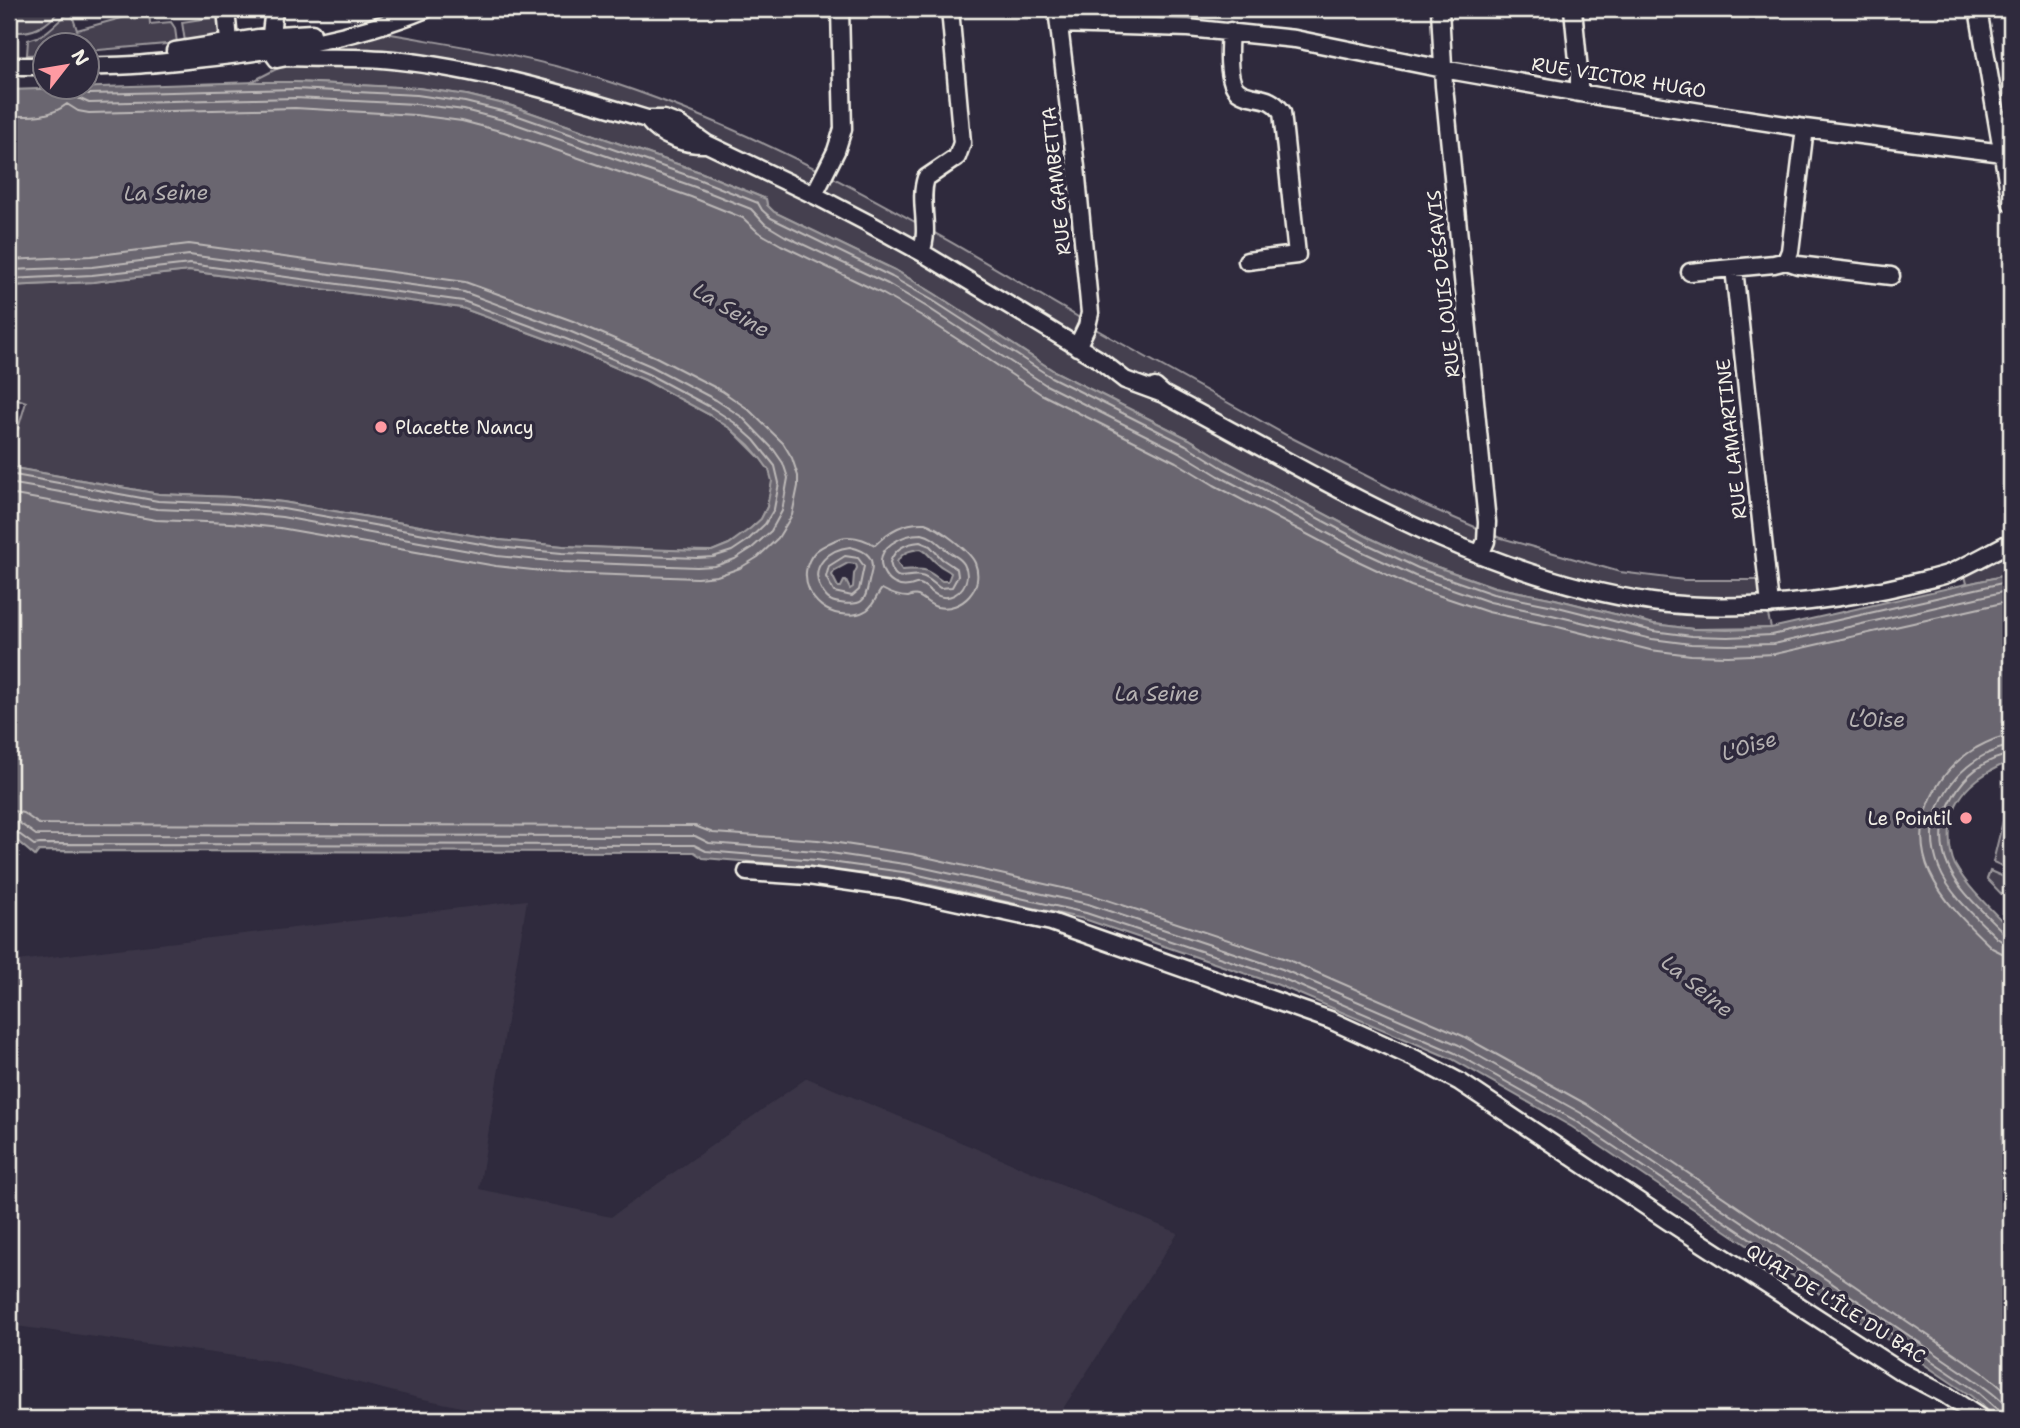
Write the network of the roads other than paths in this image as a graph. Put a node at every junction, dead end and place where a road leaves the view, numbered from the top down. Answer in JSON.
{"nodes":[{"id":1,"x":226,"y":9,"type":"edge"},
{"id":2,"x":275,"y":9,"type":"edge"},
{"id":3,"x":426,"y":9,"type":"edge"},
{"id":4,"x":840,"y":9,"type":"edge"},
{"id":5,"x":950,"y":9,"type":"edge"},
{"id":6,"x":1440,"y":9,"type":"edge"},
{"id":7,"x":1573,"y":9,"type":"edge"},
{"id":8,"x":1978,"y":9,"type":"edge"},
{"id":9,"x":1058,"y":16,"type":"edge"},
{"id":10,"x":387,"y":22,"type":"junction"},
{"id":11,"x":1230,"y":31,"type":"junction"},
{"id":12,"x":230,"y":49,"type":"junction"},
{"id":13,"x":277,"y":50,"type":"junction"},
{"id":14,"x":307,"y":50,"type":"junction"},
{"id":15,"x":102,"y":62,"type":"edge"},
{"id":16,"x":9,"y":66,"type":"edge"},
{"id":17,"x":32,"y":66,"type":"edge"},
{"id":18,"x":1443,"y":69,"type":"junction"},
{"id":19,"x":1579,"y":93,"type":"junction"},
{"id":20,"x":1805,"y":128,"type":"junction"},
{"id":21,"x":2005,"y":150,"type":"edge"},
{"id":22,"x":814,"y":195,"type":"junction"},
{"id":23,"x":2011,"y":203,"type":"edge"},
{"id":24,"x":921,"y":252,"type":"junction"},
{"id":25,"x":1247,"y":261,"type":"dead end"},
{"id":26,"x":1786,"y":261,"type":"junction"},
{"id":27,"x":1734,"y":268,"type":"junction"},
{"id":28,"x":1690,"y":272,"type":"dead end"},
{"id":29,"x":1891,"y":276,"type":"dead end"},
{"id":30,"x":1077,"y":347,"type":"junction"},
{"id":31,"x":2011,"y":542,"type":"edge"},
{"id":32,"x":1480,"y":555,"type":"junction"},
{"id":33,"x":1770,"y":605,"type":"junction"},
{"id":34,"x":747,"y":872,"type":"dead end"},
{"id":35,"x":1982,"y":1419,"type":"edge"}],
"edges":[{"from":1,"to":12,"type":"street"},
{"from":2,"to":13,"type":"street"},
{"from":3,"to":10,"type":"street"},
{"from":4,"to":22,"type":"street"},
{"from":5,"to":24,"type":"street"},
{"from":6,"to":18,"type":"street","name":"RUE LOUIS DÉSAVIS"},
{"from":7,"to":19,"type":"street"},
{"from":8,"to":21,"type":"street"},
{"from":9,"to":11,"type":"street","name":"RUE VICTOR HUGO"},
{"from":9,"to":30,"type":"street","name":"RUE GAMBETTA"},
{"from":10,"to":13,"type":"street"},
{"from":10,"to":14,"type":"street"},
{"from":11,"to":18,"type":"street","name":"RUE VICTOR HUGO"},
{"from":11,"to":25,"type":"street"},
{"from":12,"to":13,"type":"street"},
{"from":12,"to":15,"type":"street"},
{"from":13,"to":14,"type":"street"},
{"from":14,"to":22,"type":"street"},
{"from":16,"to":17,"type":"street"},
{"from":18,"to":19,"type":"street","name":"RUE VICTOR HUGO"},
{"from":18,"to":32,"type":"street","name":"RUE LOUIS DÉSAVIS"},
{"from":19,"to":20,"type":"street","name":"RUE VICTOR HUGO"},
{"from":20,"to":21,"type":"street","name":"RUE VICTOR HUGO"},
{"from":20,"to":26,"type":"street"},
{"from":21,"to":23,"type":"street"},
{"from":22,"to":24,"type":"street"},
{"from":24,"to":30,"type":"street"},
{"from":26,"to":27,"type":"street"},
{"from":26,"to":29,"type":"street"},
{"from":27,"to":28,"type":"street"},
{"from":27,"to":33,"type":"street","name":"RUE LAMARTINE"},
{"from":30,"to":32,"type":"street"},
{"from":31,"to":33,"type":"street"},
{"from":32,"to":33,"type":"street"},
{"from":34,"to":35,"type":"street","name":"QUAI DE L'ÎLE DU BAC"}]}
